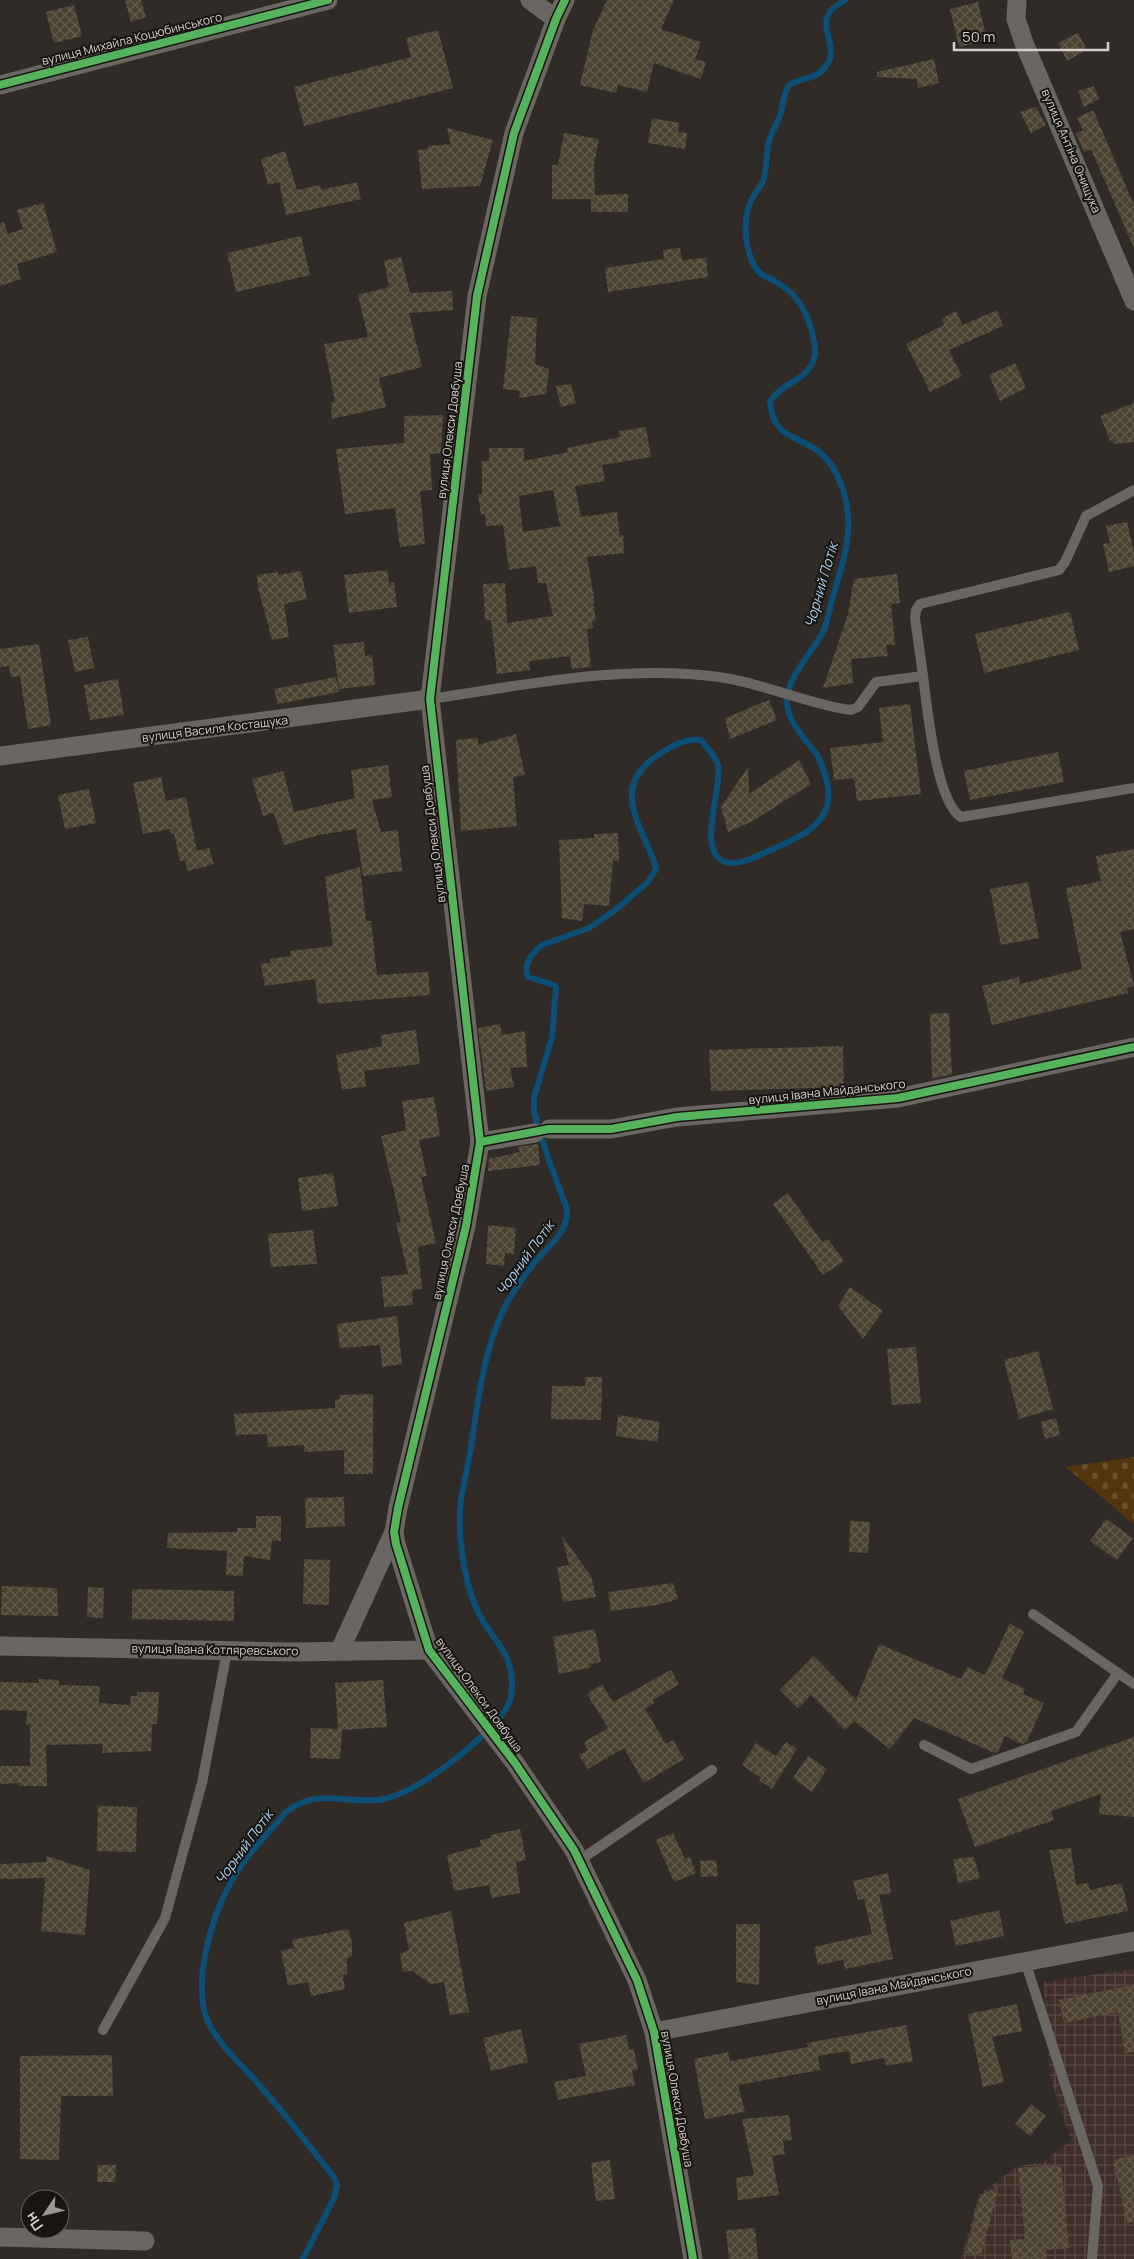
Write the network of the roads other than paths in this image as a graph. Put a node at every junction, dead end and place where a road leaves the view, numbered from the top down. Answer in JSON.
{"nodes":[{"id":1,"x":328,"y":0,"type":"edge"},
{"id":2,"x":530,"y":0,"type":"edge"},
{"id":3,"x":565,"y":0,"type":"edge"},
{"id":4,"x":1017,"y":0,"type":"edge"},
{"id":5,"x":556,"y":19,"type":"junction"},
{"id":6,"x":0,"y":85,"type":"edge"},
{"id":7,"x":1126,"y":258,"type":"edge"},
{"id":8,"x":1134,"y":301,"type":"edge"},
{"id":9,"x":1134,"y":490,"type":"edge"},
{"id":10,"x":923,"y":676,"type":"junction"},
{"id":11,"x":430,"y":699,"type":"junction"},
{"id":12,"x":0,"y":756,"type":"edge"},
{"id":13,"x":1134,"y":788,"type":"edge"},
{"id":14,"x":1134,"y":1047,"type":"edge"},
{"id":15,"x":480,"y":1142,"type":"junction"},
{"id":16,"x":394,"y":1532,"type":"junction"},
{"id":17,"x":1033,"y":1614,"type":"dead end"},
{"id":18,"x":0,"y":1646,"type":"edge"},
{"id":19,"x":340,"y":1650,"type":"junction"},
{"id":20,"x":429,"y":1650,"type":"junction"},
{"id":21,"x":227,"y":1651,"type":"junction"},
{"id":22,"x":1118,"y":1673,"type":"junction"},
{"id":23,"x":1134,"y":1684,"type":"edge"},
{"id":24,"x":924,"y":1745,"type":"dead end"},
{"id":25,"x":712,"y":1770,"type":"dead end"},
{"id":26,"x":580,"y":1860,"type":"junction"},
{"id":27,"x":1134,"y":1941,"type":"edge"},
{"id":28,"x":1026,"y":1961,"type":"junction"},
{"id":29,"x":103,"y":2030,"type":"dead end"},
{"id":30,"x":654,"y":2032,"type":"junction"},
{"id":31,"x":0,"y":2237,"type":"edge"},
{"id":32,"x":144,"y":2241,"type":"dead end"},
{"id":33,"x":692,"y":2259,"type":"edge"},
{"id":34,"x":1092,"y":2259,"type":"edge"}],
"edges":[{"from":1,"to":6,"type":"street","name":"вулиця Михайла Коцюбинського"},
{"from":2,"to":5,"type":"street"},
{"from":3,"to":5,"type":"street","name":"вулиця Олекси Довбуша"},
{"from":4,"to":7,"type":"street","name":"вулиця Антіна Онищука"},
{"from":5,"to":11,"type":"street","name":"вулиця Олекси Довбуша"},
{"from":7,"to":8,"type":"street","name":"вулиця Антіна Онищука"},
{"from":9,"to":10,"type":"lane"},
{"from":10,"to":11,"type":"lane"},
{"from":10,"to":13,"type":"lane"},
{"from":11,"to":12,"type":"street","name":"вулиця Василя Костащука"},
{"from":11,"to":15,"type":"street","name":"вулиця Олекси Довбуша"},
{"from":14,"to":15,"type":"street","name":"вулиця Івана Майданського"},
{"from":15,"to":16,"type":"street","name":"вулиця Олекси Довбуша"},
{"from":16,"to":19,"type":"street"},
{"from":16,"to":20,"type":"street","name":"вулиця Олекси Довбуша"},
{"from":17,"to":22,"type":"lane"},
{"from":18,"to":21,"type":"street","name":"вулиця Івана Котляревського"},
{"from":19,"to":20,"type":"street","name":"вулиця Івана Котляревського"},
{"from":19,"to":21,"type":"street","name":"вулиця Івана Котляревського"},
{"from":20,"to":26,"type":"street","name":"вулиця Олекси Довбуша"},
{"from":21,"to":29,"type":"lane"},
{"from":22,"to":23,"type":"lane"},
{"from":22,"to":24,"type":"lane"},
{"from":25,"to":26,"type":"lane"},
{"from":26,"to":30,"type":"street","name":"вулиця Олекси Довбуша"},
{"from":27,"to":28,"type":"street","name":"вулиця Івана Майданського"},
{"from":28,"to":30,"type":"street","name":"вулиця Івана Майданського"},
{"from":28,"to":34,"type":"lane"},
{"from":30,"to":33,"type":"street","name":"вулиця Олекси Довбуша"},
{"from":31,"to":32,"type":"street"}]}
